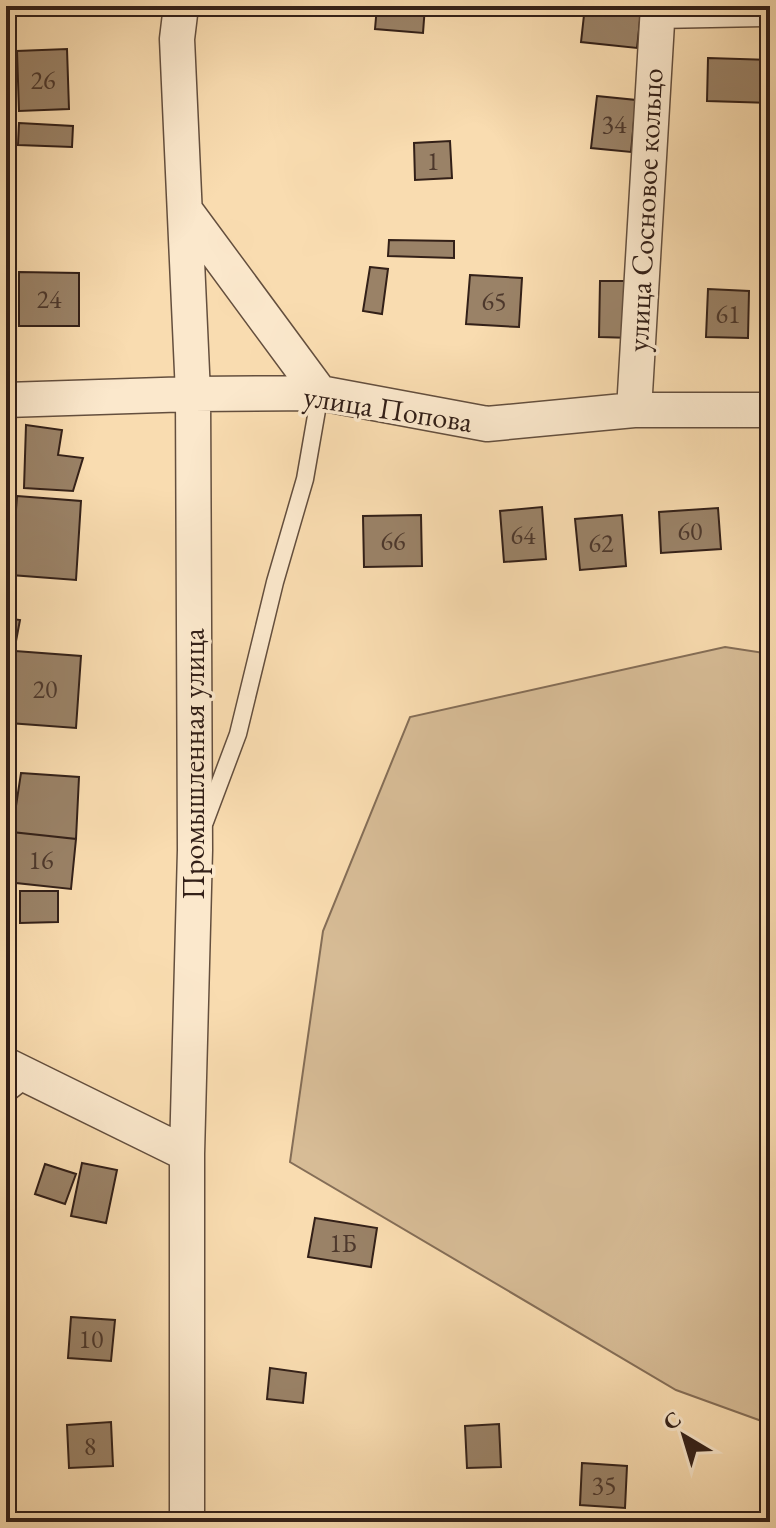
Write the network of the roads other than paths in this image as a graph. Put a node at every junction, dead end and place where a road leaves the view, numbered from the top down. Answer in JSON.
{"nodes":[{"id":1,"x":181,"y":6,"type":"edge"},
{"id":2,"x":658,"y":9,"type":"edge"},
{"id":3,"x":770,"y":9,"type":"edge"},
{"id":4,"x":185,"y":210,"type":"junction"},
{"id":5,"x":320,"y":393,"type":"junction"},
{"id":6,"x":193,"y":394,"type":"junction"},
{"id":7,"x":6,"y":400,"type":"edge"},
{"id":8,"x":634,"y":410,"type":"junction"},
{"id":9,"x":770,"y":410,"type":"edge"},
{"id":10,"x":195,"y":850,"type":"junction"},
{"id":11,"x":14,"y":1079,"type":"edge"},
{"id":12,"x":187,"y":1154,"type":"junction"},
{"id":13,"x":187,"y":1522,"type":"edge"}],
"edges":[{"from":1,"to":4,"type":"street","name":"Промышленная улица"},
{"from":2,"to":3,"type":"street","name":"улица Сосновое кольцо"},
{"from":2,"to":8,"type":"street","name":"улица Сосновое кольцо"},
{"from":4,"to":5,"type":"street"},
{"from":4,"to":6,"type":"street","name":"Промышленная улица"},
{"from":5,"to":6,"type":"street","name":"улица Попова"},
{"from":5,"to":8,"type":"street","name":"улица Попова"},
{"from":5,"to":10,"type":"lane"},
{"from":6,"to":7,"type":"street","name":"улица Попова"},
{"from":6,"to":10,"type":"street","name":"Промышленная улица"},
{"from":8,"to":9,"type":"street","name":"улица Попова"},
{"from":10,"to":12,"type":"street","name":"Промышленная улица"},
{"from":11,"to":12,"type":"street"},
{"from":12,"to":13,"type":"street","name":"Промышленная улица"}]}
